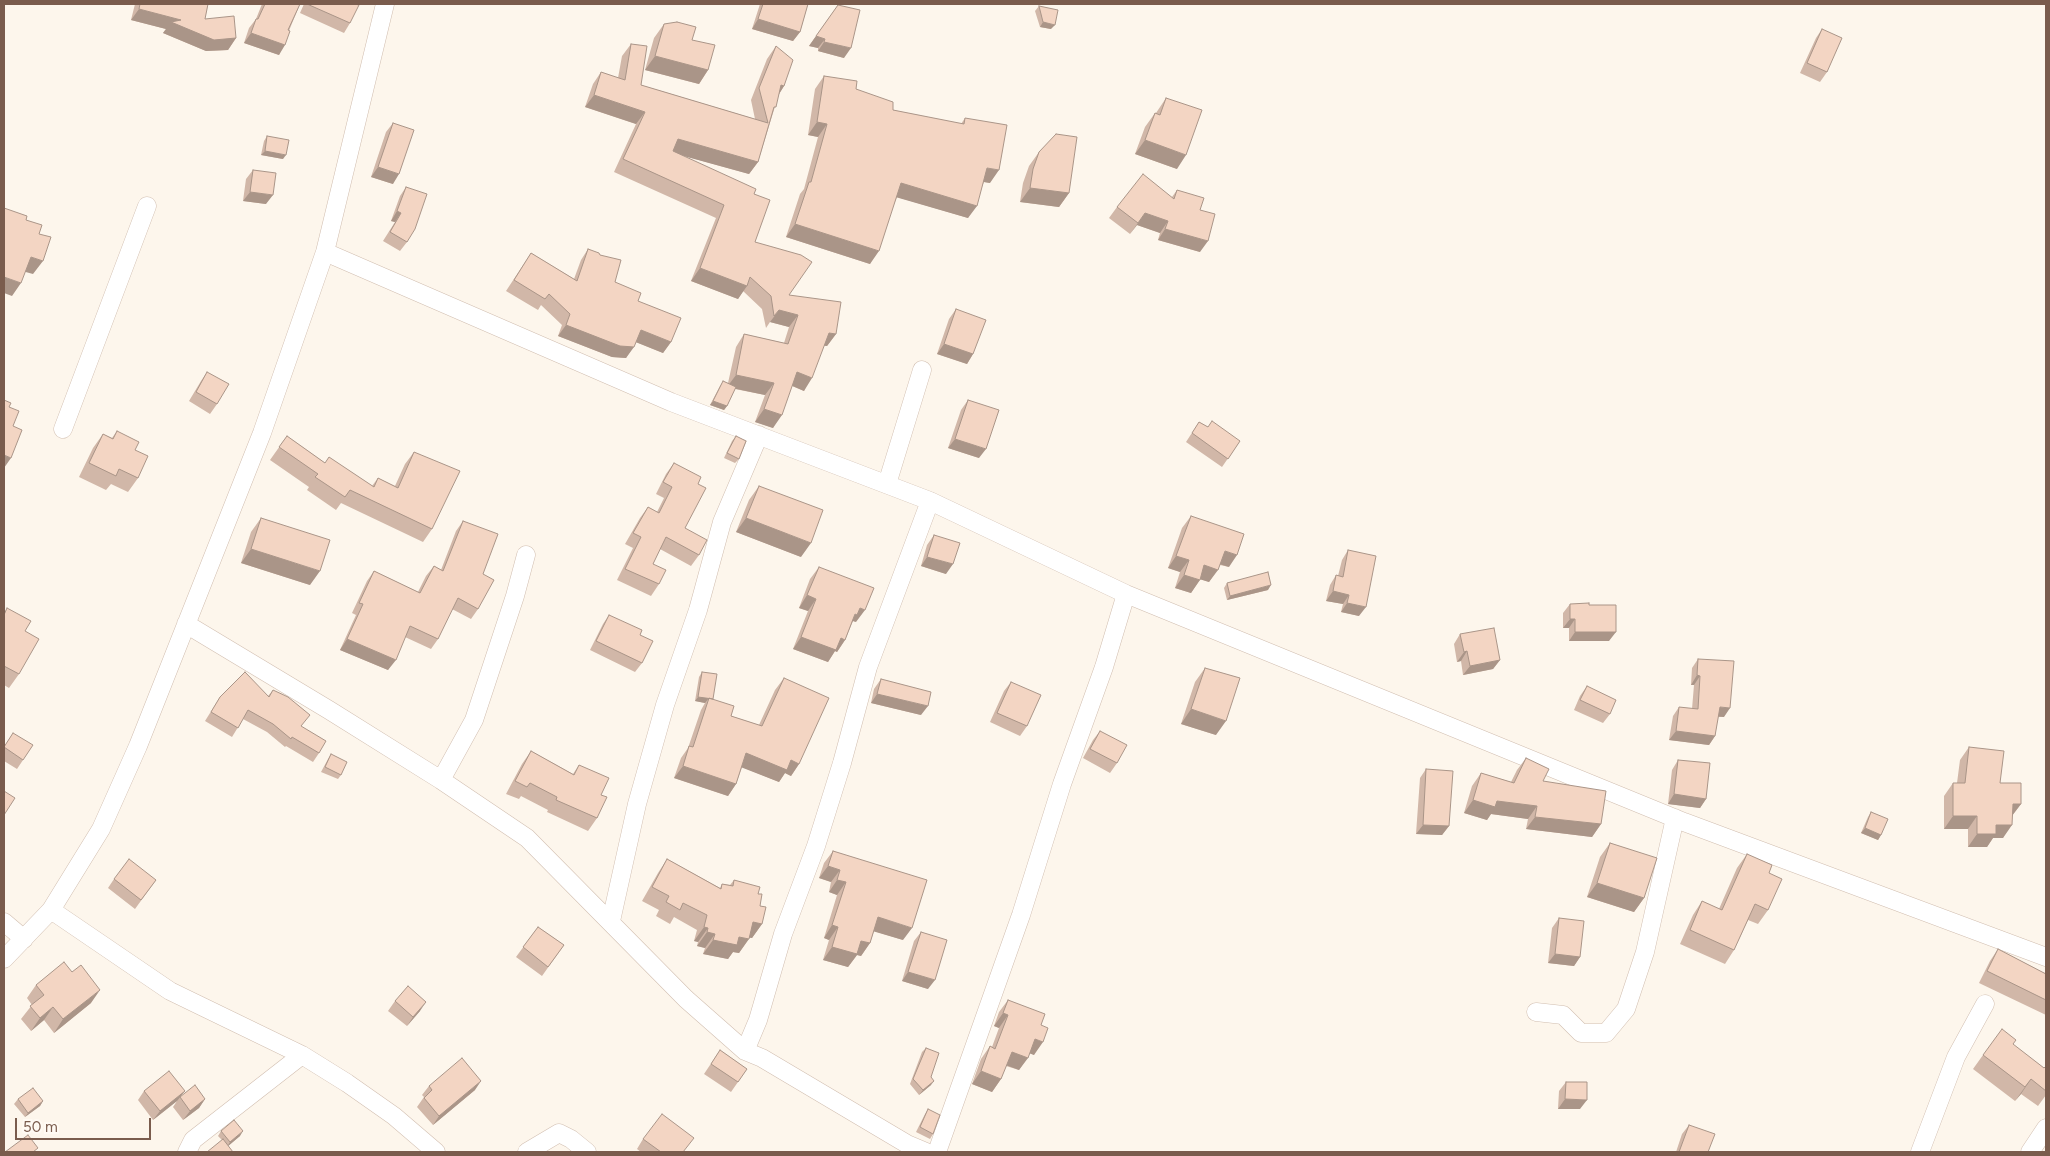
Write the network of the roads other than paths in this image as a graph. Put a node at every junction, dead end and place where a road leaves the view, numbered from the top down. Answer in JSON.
{"nodes":[{"id":1,"x":384,"y":4,"type":"edge"},
{"id":2,"x":147,"y":206,"type":"dead end"},
{"id":3,"x":324,"y":252,"type":"junction"},
{"id":4,"x":922,"y":370,"type":"dead end"},
{"id":5,"x":64,"y":429,"type":"dead end"},
{"id":6,"x":759,"y":435,"type":"junction"},
{"id":7,"x":887,"y":484,"type":"junction"},
{"id":8,"x":930,"y":501,"type":"junction"},
{"id":9,"x":526,"y":556,"type":"dead end"},
{"id":10,"x":1126,"y":594,"type":"junction"},
{"id":11,"x":186,"y":624,"type":"junction"},
{"id":12,"x":442,"y":780,"type":"junction"},
{"id":13,"x":1674,"y":818,"type":"junction"},
{"id":14,"x":51,"y":910,"type":"junction"},
{"id":15,"x":611,"y":921,"type":"junction"},
{"id":16,"x":4,"y":922,"type":"edge"},
{"id":17,"x":24,"y":939,"type":"junction"},
{"id":18,"x":2046,"y":957,"type":"edge"},
{"id":19,"x":4,"y":959,"type":"edge"},
{"id":20,"x":1985,"y":1004,"type":"dead end"},
{"id":21,"x":1536,"y":1012,"type":"dead end"},
{"id":22,"x":745,"y":1051,"type":"junction"},
{"id":23,"x":302,"y":1055,"type":"junction"},
{"id":24,"x":2046,"y":1128,"type":"edge"},
{"id":25,"x":903,"y":1148,"type":"edge"},
{"id":26,"x":187,"y":1152,"type":"edge"},
{"id":27,"x":436,"y":1152,"type":"edge"},
{"id":28,"x":527,"y":1152,"type":"edge"},
{"id":29,"x":587,"y":1152,"type":"edge"},
{"id":30,"x":926,"y":1152,"type":"edge"},
{"id":31,"x":937,"y":1152,"type":"edge"},
{"id":32,"x":1920,"y":1152,"type":"edge"},
{"id":33,"x":2030,"y":1152,"type":"edge"}],
"edges":[{"from":1,"to":3,"type":"street"},
{"from":2,"to":5,"type":"street"},
{"from":3,"to":6,"type":"street"},
{"from":3,"to":11,"type":"street"},
{"from":4,"to":7,"type":"street"},
{"from":6,"to":7,"type":"street"},
{"from":6,"to":15,"type":"street"},
{"from":7,"to":8,"type":"street"},
{"from":8,"to":10,"type":"street"},
{"from":8,"to":22,"type":"street"},
{"from":9,"to":12,"type":"street"},
{"from":10,"to":13,"type":"street"},
{"from":10,"to":31,"type":"street"},
{"from":11,"to":12,"type":"street"},
{"from":11,"to":14,"type":"street"},
{"from":12,"to":15,"type":"street"},
{"from":13,"to":18,"type":"street"},
{"from":13,"to":21,"type":"street"},
{"from":14,"to":17,"type":"street"},
{"from":14,"to":23,"type":"street"},
{"from":15,"to":22,"type":"street"},
{"from":16,"to":17,"type":"street"},
{"from":17,"to":19,"type":"street"},
{"from":20,"to":32,"type":"street"},
{"from":22,"to":25,"type":"street"},
{"from":23,"to":26,"type":"street"},
{"from":23,"to":27,"type":"street"},
{"from":24,"to":33,"type":"street"},
{"from":25,"to":30,"type":"street"},
{"from":28,"to":29,"type":"street"}]}
